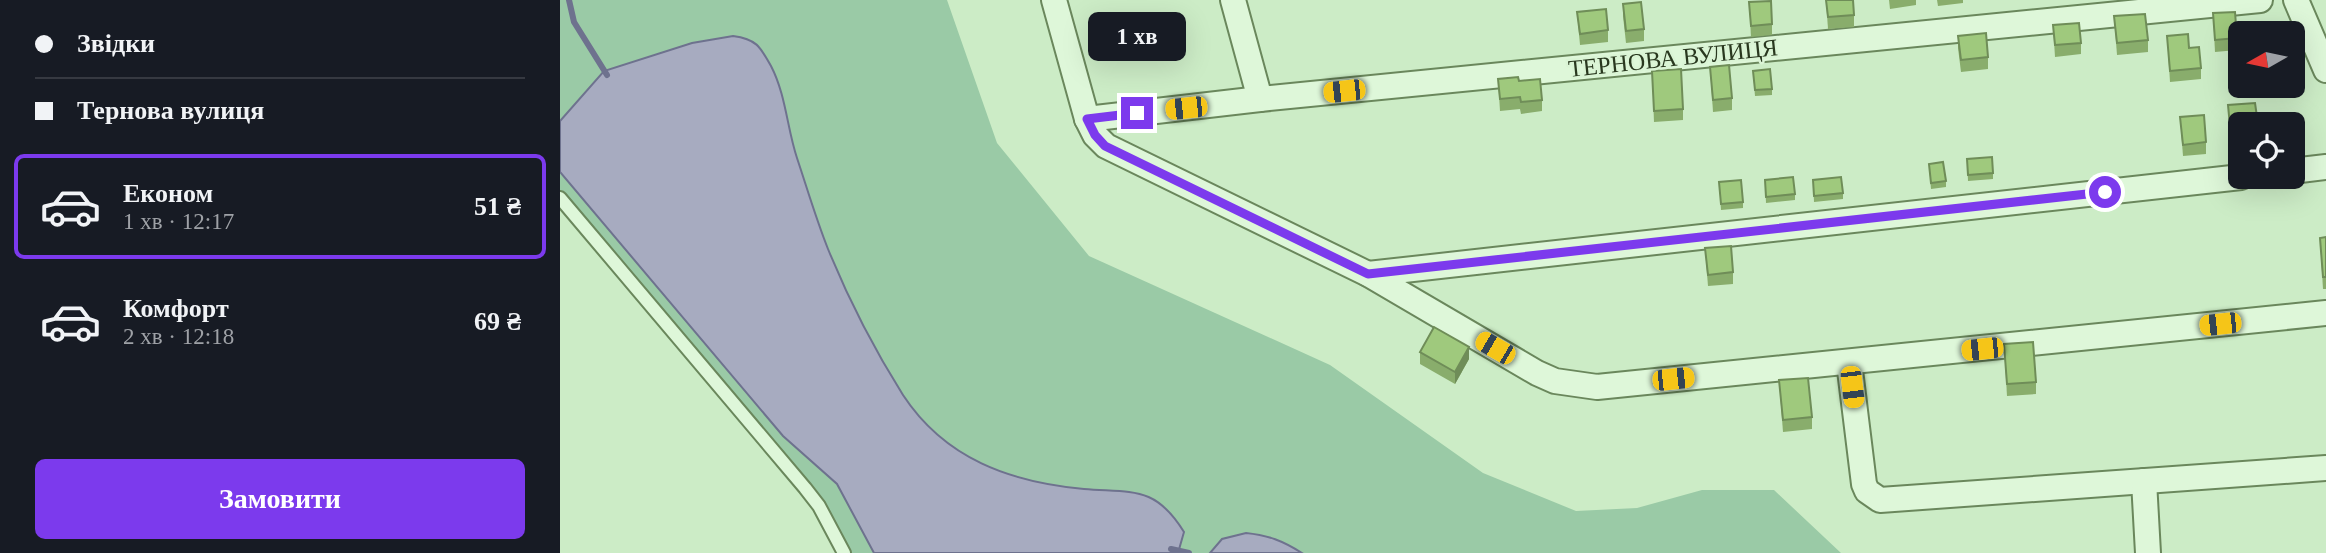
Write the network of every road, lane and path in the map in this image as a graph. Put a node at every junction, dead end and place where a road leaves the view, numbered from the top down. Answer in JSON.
{"nodes":[{"id":1,"x":1054,"y":0,"type":"edge"},
{"id":2,"x":1233,"y":0,"type":"edge"},
{"id":3,"x":2260,"y":0,"type":"edge"},
{"id":4,"x":2296,"y":0,"type":"edge"},
{"id":5,"x":2326,"y":70,"type":"edge"},
{"id":6,"x":1260,"y":99,"type":"junction"},
{"id":7,"x":1087,"y":119,"type":"junction"},
{"id":8,"x":2326,"y":167,"type":"edge"},
{"id":9,"x":2305,"y":169,"type":"edge"},
{"id":10,"x":2228,"y":178,"type":"edge"},
{"id":11,"x":560,"y":198,"type":"edge"},
{"id":12,"x":1368,"y":274,"type":"junction"},
{"id":13,"x":2326,"y":313,"type":"edge"},
{"id":14,"x":1849,"y":362,"type":"junction"},
{"id":15,"x":2326,"y":468,"type":"edge"},
{"id":16,"x":2144,"y":481,"type":"junction"},
{"id":17,"x":844,"y":553,"type":"edge"},
{"id":18,"x":2148,"y":553,"type":"edge"}],
"edges":[{"from":1,"to":7,"type":"street"},
{"from":2,"to":6,"type":"street"},
{"from":3,"to":6,"type":"street","name":"ТЕРНОВА ВУЛИЦЯ"},
{"from":4,"to":5,"type":"street"},
{"from":6,"to":7,"type":"street","name":"ТЕРНОВА ВУЛИЦЯ"},
{"from":7,"to":12,"type":"street"},
{"from":8,"to":9,"type":"street"},
{"from":10,"to":12,"type":"street"},
{"from":11,"to":17,"type":"lane"},
{"from":12,"to":14,"type":"street"},
{"from":13,"to":14,"type":"street"},
{"from":14,"to":16,"type":"street"},
{"from":15,"to":16,"type":"street"},
{"from":16,"to":18,"type":"street"}]}
